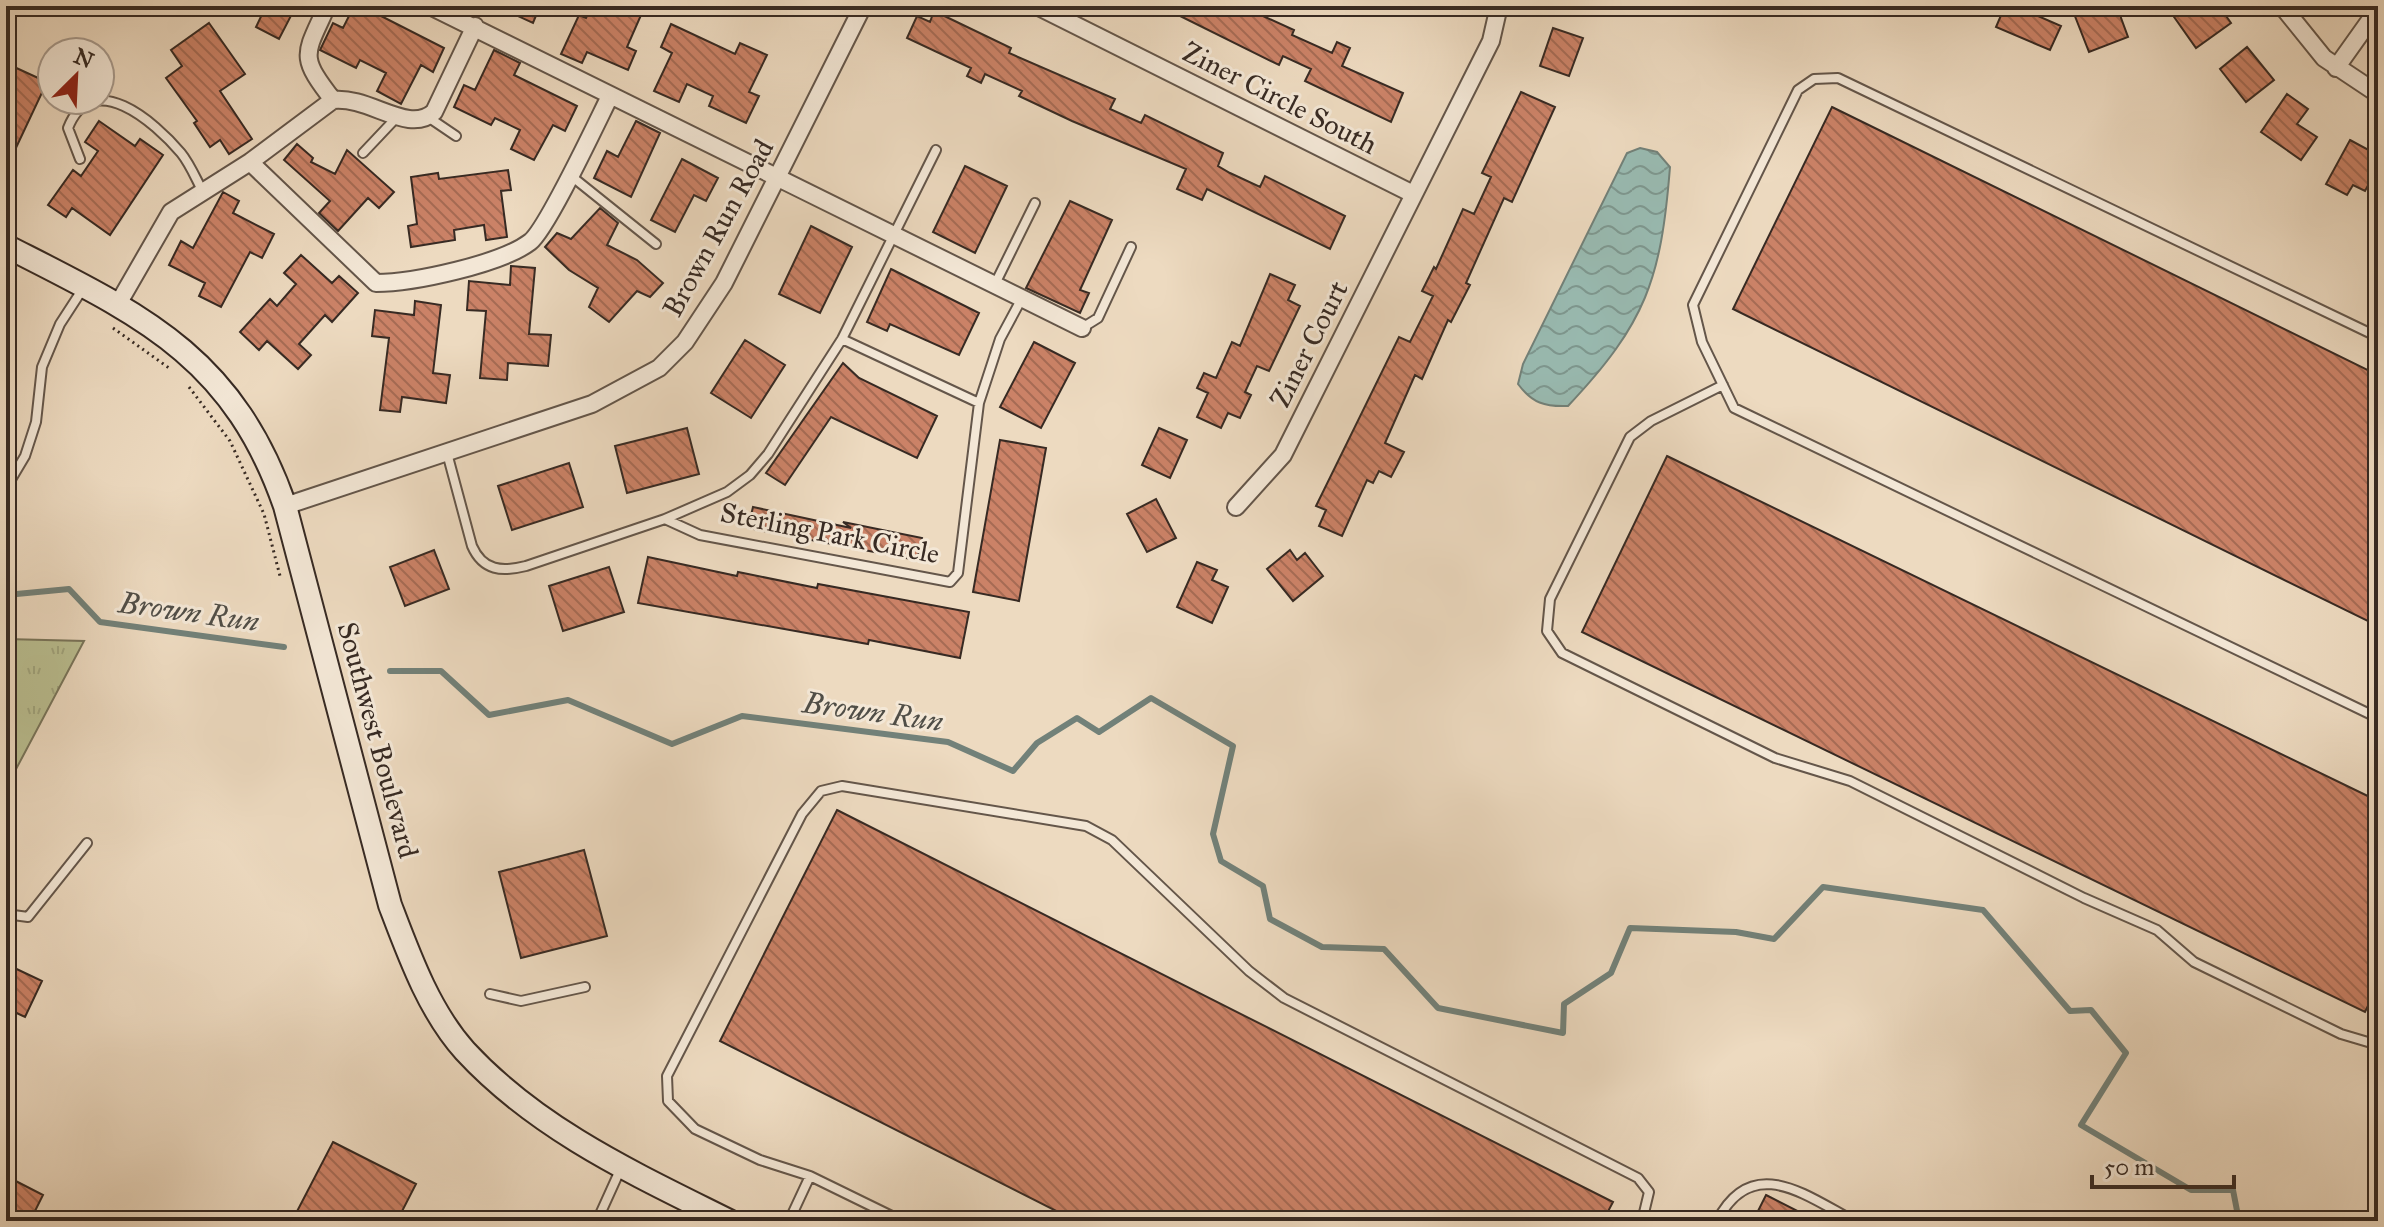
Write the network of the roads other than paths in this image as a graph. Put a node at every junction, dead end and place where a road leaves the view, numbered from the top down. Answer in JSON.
{"nodes":[{"id":1,"x":327,"y":6,"type":"edge"},
{"id":2,"x":863,"y":6,"type":"edge"},
{"id":3,"x":1037,"y":6,"type":"edge"},
{"id":4,"x":1499,"y":6,"type":"edge"},
{"id":5,"x":2282,"y":6,"type":"edge"},
{"id":6,"x":439,"y":8,"type":"edge"},
{"id":7,"x":2378,"y":9,"type":"edge"},
{"id":8,"x":475,"y":26,"type":"junction"},
{"id":9,"x":2336,"y":68,"type":"junction"},
{"id":10,"x":2378,"y":94,"type":"edge"},
{"id":11,"x":610,"y":96,"type":"junction"},
{"id":12,"x":333,"y":100,"type":"junction"},
{"id":13,"x":397,"y":116,"type":"junction"},
{"id":14,"x":428,"y":117,"type":"junction"},
{"id":15,"x":456,"y":136,"type":"dead end"},
{"id":16,"x":936,"y":150,"type":"dead end"},
{"id":17,"x":363,"y":153,"type":"dead end"},
{"id":18,"x":80,"y":159,"type":"dead end"},
{"id":19,"x":250,"y":162,"type":"junction"},
{"id":20,"x":569,"y":174,"type":"junction"},
{"id":21,"x":776,"y":178,"type":"junction"},
{"id":22,"x":203,"y":192,"type":"junction"},
{"id":23,"x":1413,"y":194,"type":"junction"},
{"id":24,"x":1035,"y":203,"type":"dead end"},
{"id":25,"x":893,"y":235,"type":"junction"},
{"id":26,"x":656,"y":244,"type":"dead end"},
{"id":27,"x":6,"y":246,"type":"edge"},
{"id":28,"x":1131,"y":247,"type":"dead end"},
{"id":29,"x":994,"y":285,"type":"junction"},
{"id":30,"x":84,"y":286,"type":"junction"},
{"id":31,"x":1022,"y":298,"type":"junction"},
{"id":32,"x":118,"y":304,"type":"junction"},
{"id":33,"x":1082,"y":328,"type":"joint"},
{"id":34,"x":2378,"y":337,"type":"edge"},
{"id":35,"x":842,"y":339,"type":"junction"},
{"id":36,"x":1723,"y":385,"type":"junction"},
{"id":37,"x":979,"y":403,"type":"junction"},
{"id":38,"x":447,"y":453,"type":"junction"},
{"id":39,"x":6,"y":488,"type":"edge"},
{"id":40,"x":285,"y":506,"type":"junction"},
{"id":41,"x":1236,"y":507,"type":"dead end"},
{"id":42,"x":665,"y":519,"type":"junction"},
{"id":43,"x":2378,"y":718,"type":"edge"},
{"id":44,"x":87,"y":843,"type":"dead end"},
{"id":45,"x":6,"y":914,"type":"edge"},
{"id":46,"x":585,"y":987,"type":"dead end"},
{"id":47,"x":490,"y":994,"type":"dead end"},
{"id":48,"x":2378,"y":1045,"type":"edge"},
{"id":49,"x":621,"y":1167,"type":"junction"},
{"id":50,"x":810,"y":1176,"type":"junction"},
{"id":51,"x":597,"y":1221,"type":"edge"},
{"id":52,"x":729,"y":1221,"type":"edge"},
{"id":53,"x":789,"y":1221,"type":"edge"},
{"id":54,"x":902,"y":1221,"type":"edge"},
{"id":55,"x":1642,"y":1221,"type":"edge"},
{"id":56,"x":1717,"y":1221,"type":"edge"},
{"id":57,"x":1854,"y":1221,"type":"edge"}],
"edges":[{"from":1,"to":12,"type":"street"},
{"from":2,"to":21,"type":"street","name":"Brown Run Road"},
{"from":3,"to":23,"type":"street","name":"Ziner Circle South"},
{"from":4,"to":23,"type":"street","name":"Ziner Court"},
{"from":5,"to":9,"type":"street"},
{"from":6,"to":8,"type":"street"},
{"from":7,"to":9,"type":"street"},
{"from":8,"to":11,"type":"street"},
{"from":8,"to":14,"type":"street"},
{"from":9,"to":10,"type":"street"},
{"from":11,"to":20,"type":"street"},
{"from":11,"to":21,"type":"street"},
{"from":12,"to":13,"type":"street"},
{"from":12,"to":19,"type":"street"},
{"from":13,"to":14,"type":"street"},
{"from":13,"to":17,"type":"lane"},
{"from":14,"to":15,"type":"lane"},
{"from":16,"to":25,"type":"lane","name":"Sterling Park Circle"},
{"from":18,"to":22,"type":"lane"},
{"from":19,"to":20,"type":"street"},
{"from":19,"to":22,"type":"street"},
{"from":20,"to":26,"type":"lane"},
{"from":21,"to":25,"type":"street"},
{"from":21,"to":38,"type":"street","name":"Brown Run Road"},
{"from":22,"to":32,"type":"street"},
{"from":23,"to":41,"type":"street","name":"Ziner Court"},
{"from":24,"to":29,"type":"lane"},
{"from":25,"to":29,"type":"street"},
{"from":25,"to":35,"type":"lane","name":"Sterling Park Circle"},
{"from":27,"to":30,"type":"street","name":"Southwest Boulevard"},
{"from":28,"to":33,"type":"lane"},
{"from":29,"to":31,"type":"street"},
{"from":30,"to":32,"type":"street","name":"Southwest Boulevard"},
{"from":30,"to":39,"type":"lane"},
{"from":31,"to":33,"type":"street"},
{"from":31,"to":37,"type":"lane","name":"Sterling Park Circle"},
{"from":32,"to":40,"type":"street","name":"Southwest Boulevard"},
{"from":34,"to":36,"type":"lane"},
{"from":35,"to":37,"type":"lane"},
{"from":35,"to":42,"type":"lane","name":"Sterling Park Circle"},
{"from":36,"to":43,"type":"lane"},
{"from":36,"to":48,"type":"lane"},
{"from":37,"to":42,"type":"lane","name":"Sterling Park Circle"},
{"from":38,"to":40,"type":"street","name":"Brown Run Road"},
{"from":38,"to":42,"type":"lane","name":"Sterling Park Circle"},
{"from":40,"to":49,"type":"street","name":"Southwest Boulevard"},
{"from":44,"to":45,"type":"lane"},
{"from":46,"to":47,"type":"lane"},
{"from":49,"to":51,"type":"lane"},
{"from":49,"to":52,"type":"street","name":"Southwest Boulevard"},
{"from":50,"to":53,"type":"lane"},
{"from":50,"to":54,"type":"lane"},
{"from":50,"to":55,"type":"lane"},
{"from":56,"to":57,"type":"lane"}]}
